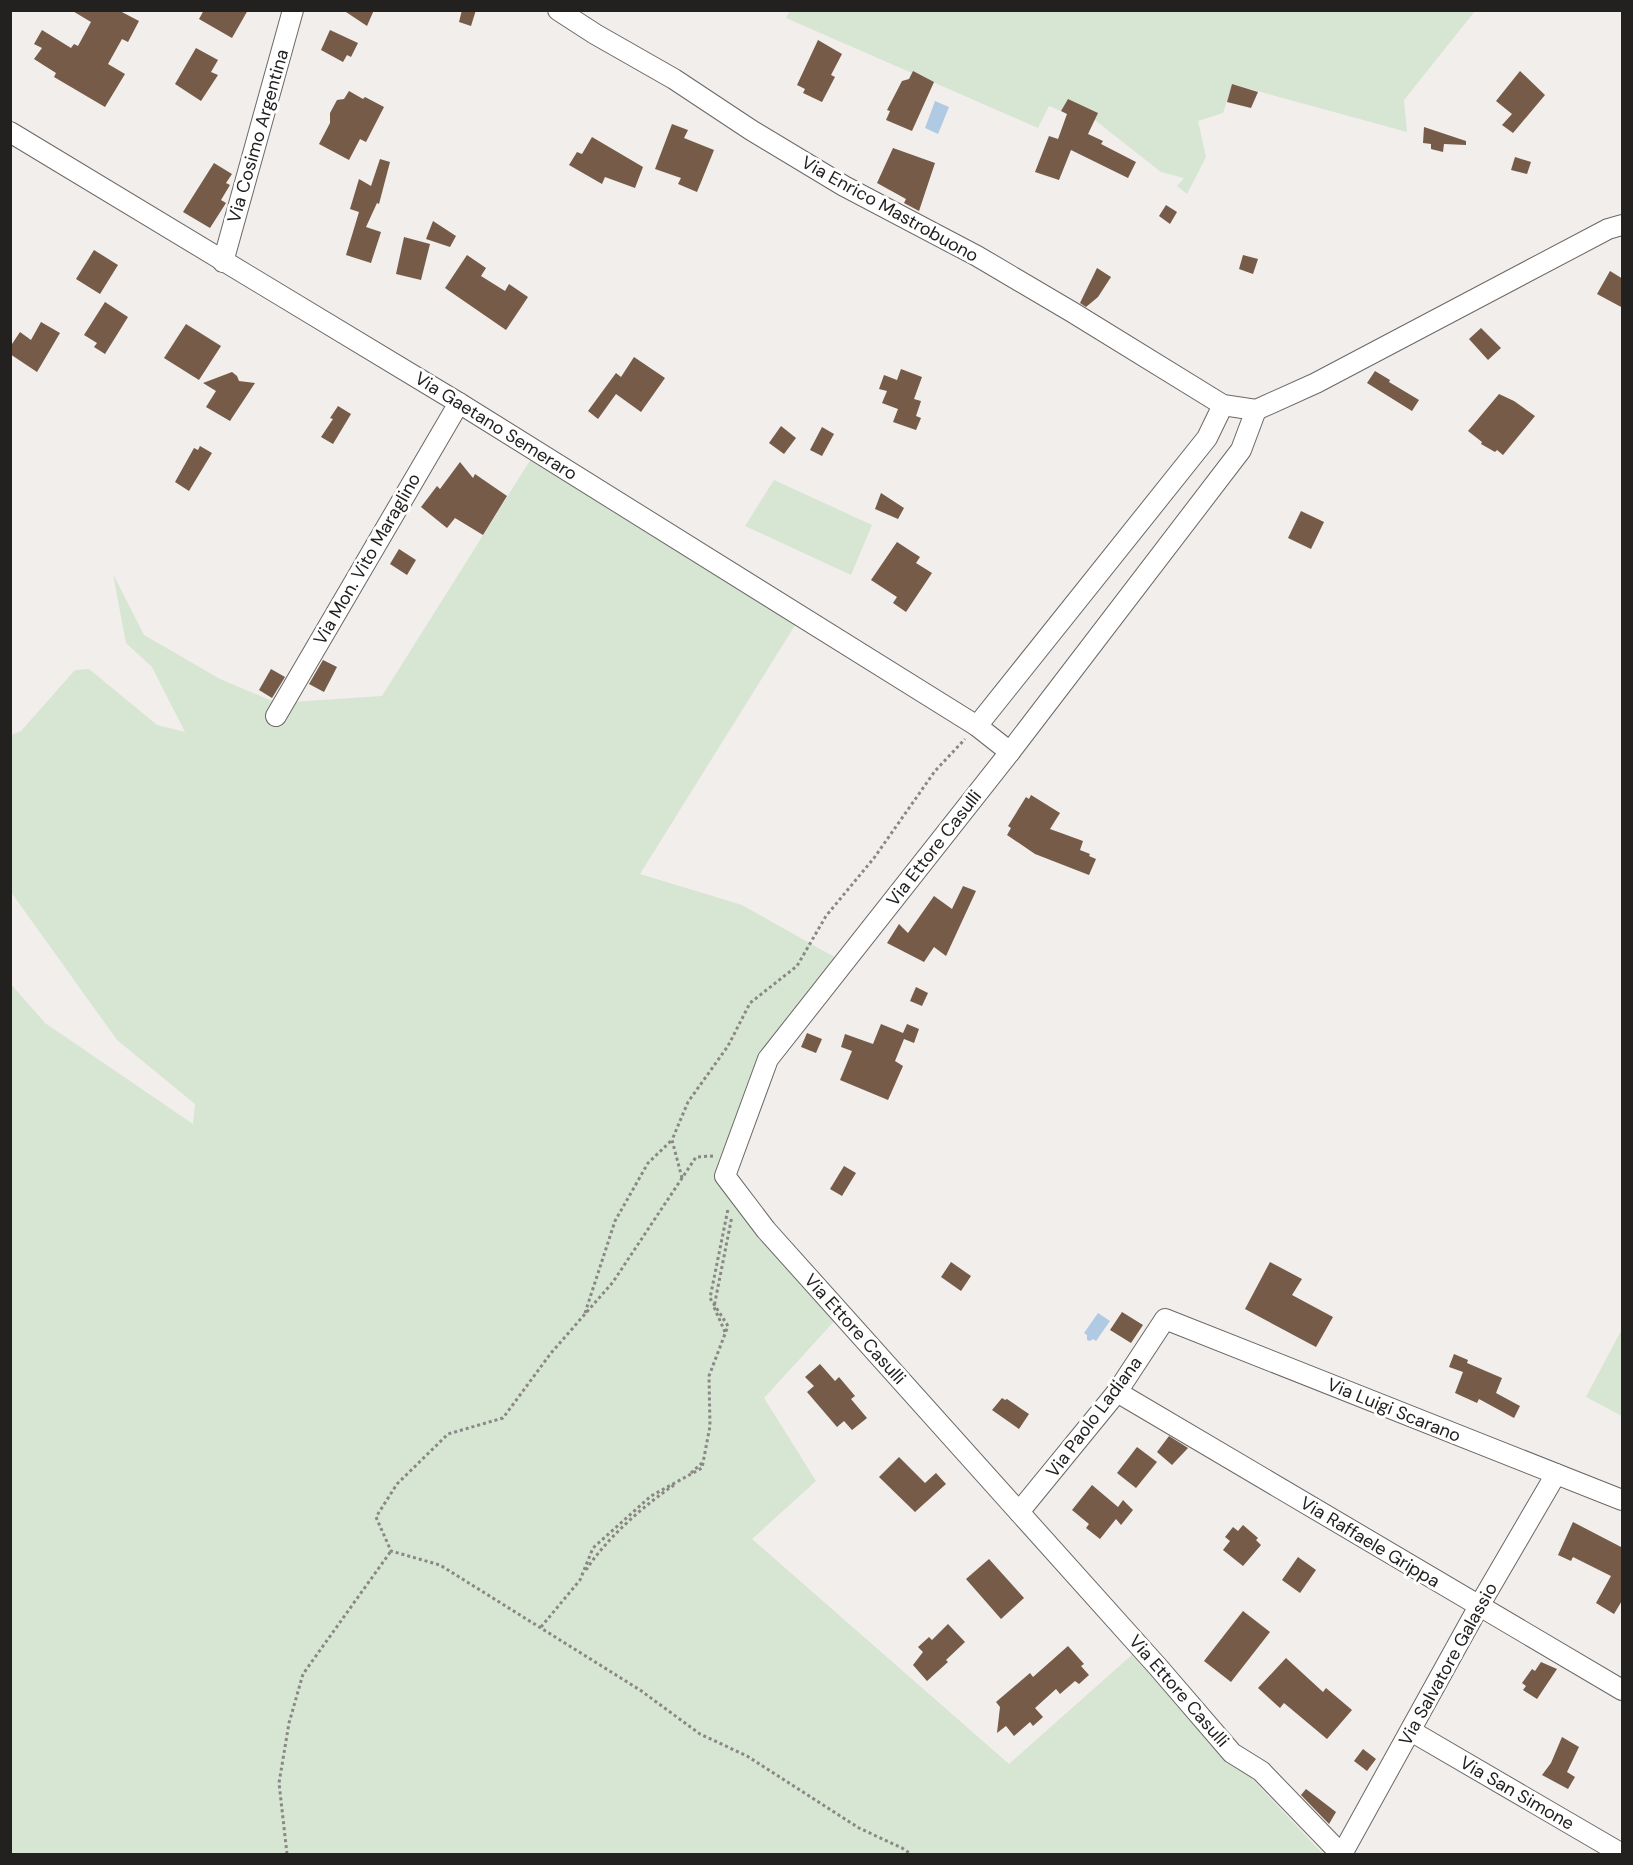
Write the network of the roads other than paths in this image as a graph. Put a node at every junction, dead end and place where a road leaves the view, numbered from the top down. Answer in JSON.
{"nodes":[{"id":1,"x":293,"y":10,"type":"edge"},
{"id":2,"x":558,"y":10,"type":"edge"},
{"id":3,"x":10,"y":132,"type":"edge"},
{"id":4,"x":1623,"y":225,"type":"edge"},
{"id":5,"x":223,"y":262,"type":"junction"},
{"id":6,"x":459,"y":403,"type":"junction"},
{"id":7,"x":1223,"y":405,"type":"junction"},
{"id":8,"x":1256,"y":410,"type":"junction"},
{"id":9,"x":276,"y":716,"type":"dead end"},
{"id":10,"x":977,"y":726,"type":"junction"},
{"id":11,"x":1010,"y":752,"type":"junction"},
{"id":12,"x":1165,"y":1319,"type":"joint"},
{"id":13,"x":1117,"y":1392,"type":"junction"},
{"id":14,"x":1556,"y":1474,"type":"junction"},
{"id":15,"x":1623,"y":1500,"type":"edge"},
{"id":16,"x":1019,"y":1512,"type":"junction"},
{"id":17,"x":1479,"y":1606,"type":"junction"},
{"id":18,"x":1623,"y":1690,"type":"edge"},
{"id":19,"x":1411,"y":1731,"type":"junction"},
{"id":20,"x":1341,"y":1854,"type":"edge"},
{"id":21,"x":1623,"y":1854,"type":"edge"}],
"edges":[{"from":1,"to":5,"type":"street","name":"Via Cosimo Argentina"},
{"from":2,"to":7,"type":"street","name":"Via Enrico Mastrobuono"},
{"from":3,"to":5,"type":"street","name":"Via Gaetano Semeraro"},
{"from":4,"to":8,"type":"street"},
{"from":5,"to":6,"type":"street","name":"Via Gaetano Semeraro"},
{"from":6,"to":9,"type":"street","name":"Via Mon. Vito Maraglino"},
{"from":6,"to":10,"type":"street","name":"Via Gaetano Semeraro"},
{"from":7,"to":8,"type":"street"},
{"from":7,"to":10,"type":"street"},
{"from":8,"to":11,"type":"street","name":"Via Ettore Casulli"},
{"from":10,"to":11,"type":"street"},
{"from":11,"to":16,"type":"street","name":"Via Ettore Casulli"},
{"from":12,"to":13,"type":"street","name":"Via Paolo Ladiana"},
{"from":12,"to":14,"type":"street","name":"Via Luigi Scarano"},
{"from":13,"to":16,"type":"street","name":"Via Paolo Ladiana"},
{"from":13,"to":17,"type":"street","name":"Via Raffaele Grippa"},
{"from":14,"to":15,"type":"street","name":"Via Luigi Scarano"},
{"from":14,"to":17,"type":"street","name":"Via Salvatore Galassio"},
{"from":16,"to":20,"type":"street","name":"Via Ettore Casulli"},
{"from":17,"to":18,"type":"street","name":"Via Raffaele Grippa"},
{"from":17,"to":19,"type":"street","name":"Via Salvatore Galassio"},
{"from":19,"to":20,"type":"street","name":"Via Salvatore Galassio"},
{"from":19,"to":21,"type":"street","name":"Via San Simone"}]}
